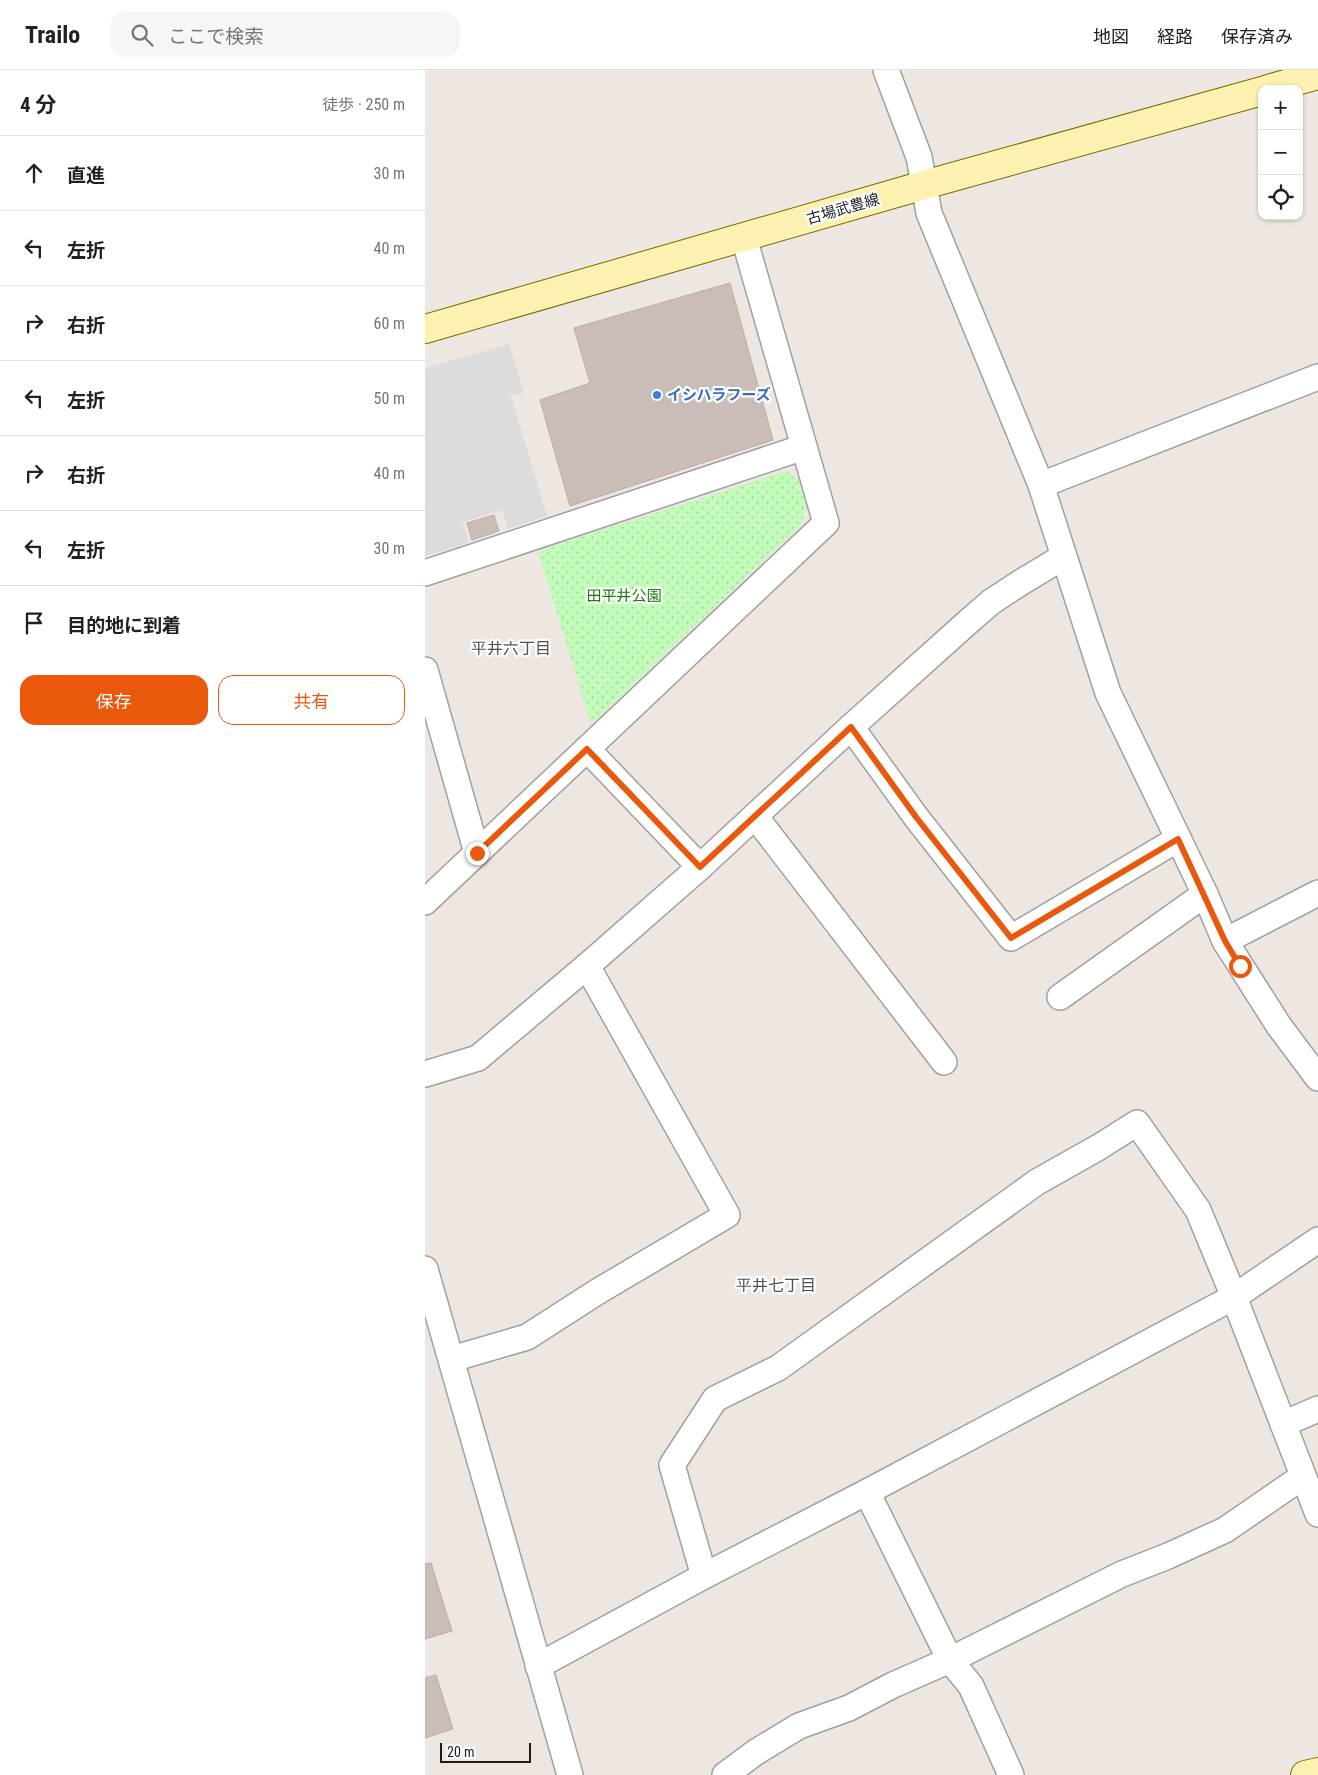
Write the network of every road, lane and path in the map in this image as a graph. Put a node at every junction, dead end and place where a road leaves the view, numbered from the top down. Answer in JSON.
{"nodes":[{"id":1,"x":886,"y":70,"type":"edge"},
{"id":2,"x":1318,"y":75,"type":"edge"},
{"id":3,"x":1282,"y":85,"type":"edge"},
{"id":4,"x":1258,"y":91,"type":"edge"},
{"id":5,"x":924,"y":185,"type":"junction"},
{"id":6,"x":744,"y":238,"type":"junction"},
{"id":7,"x":425,"y":329,"type":"edge"},
{"id":8,"x":1318,"y":377,"type":"edge"},
{"id":9,"x":804,"y":448,"type":"junction"},
{"id":10,"x":1041,"y":485,"type":"junction"},
{"id":11,"x":1063,"y":557,"type":"junction"},
{"id":12,"x":425,"y":573,"type":"edge"},
{"id":13,"x":425,"y":670,"type":"edge"},
{"id":14,"x":851,"y":727,"type":"junction"},
{"id":15,"x":587,"y":749,"type":"junction"},
{"id":16,"x":755,"y":816,"type":"junction"},
{"id":17,"x":1178,"y":839,"type":"junction"},
{"id":18,"x":477,"y":853,"type":"junction"},
{"id":19,"x":700,"y":867,"type":"junction"},
{"id":20,"x":1318,"y":893,"type":"edge"},
{"id":21,"x":1205,"y":894,"type":"junction"},
{"id":22,"x":425,"y":902,"type":"edge"},
{"id":23,"x":1225,"y":941,"type":"junction"},
{"id":24,"x":587,"y":966,"type":"junction"},
{"id":25,"x":1060,"y":997,"type":"dead end"},
{"id":26,"x":944,"y":1062,"type":"dead end"},
{"id":27,"x":425,"y":1074,"type":"edge"},
{"id":28,"x":1318,"y":1078,"type":"edge"},
{"id":29,"x":1318,"y":1240,"type":"edge"},
{"id":30,"x":425,"y":1268,"type":"edge"},
{"id":31,"x":1233,"y":1297,"type":"junction"},
{"id":32,"x":451,"y":1358,"type":"junction"},
{"id":33,"x":1318,"y":1409,"type":"edge"},
{"id":34,"x":1283,"y":1424,"type":"junction"},
{"id":35,"x":1302,"y":1476,"type":"junction"},
{"id":36,"x":867,"y":1492,"type":"junction"},
{"id":37,"x":1318,"y":1514,"type":"edge"},
{"id":38,"x":704,"y":1576,"type":"junction"},
{"id":39,"x":950,"y":1660,"type":"junction"},
{"id":40,"x":538,"y":1666,"type":"junction"},
{"id":41,"x":1318,"y":1772,"type":"edge"},
{"id":42,"x":570,"y":1775,"type":"edge"},
{"id":43,"x":725,"y":1775,"type":"edge"},
{"id":44,"x":1011,"y":1775,"type":"edge"},
{"id":45,"x":1305,"y":1775,"type":"edge"}],
"edges":[{"from":1,"to":5,"type":"street"},
{"from":2,"to":3,"type":"main road"},
{"from":4,"to":5,"type":"main road","name":"古場武豊線"},
{"from":5,"to":6,"type":"main road","name":"古場武豊線"},
{"from":5,"to":10,"type":"street"},
{"from":6,"to":7,"type":"main road","name":"古場武豊線"},
{"from":6,"to":9,"type":"street"},
{"from":8,"to":10,"type":"street"},
{"from":9,"to":12,"type":"street"},
{"from":9,"to":15,"type":"street"},
{"from":10,"to":11,"type":"street"},
{"from":11,"to":14,"type":"street"},
{"from":11,"to":17,"type":"street"},
{"from":13,"to":18,"type":"street"},
{"from":14,"to":16,"type":"street"},
{"from":14,"to":17,"type":"street"},
{"from":15,"to":18,"type":"street"},
{"from":15,"to":19,"type":"street"},
{"from":16,"to":19,"type":"street"},
{"from":16,"to":26,"type":"street"},
{"from":17,"to":21,"type":"street"},
{"from":18,"to":22,"type":"street"},
{"from":19,"to":24,"type":"street"},
{"from":20,"to":23,"type":"street"},
{"from":21,"to":23,"type":"street"},
{"from":21,"to":25,"type":"street"},
{"from":23,"to":28,"type":"street"},
{"from":24,"to":27,"type":"street"},
{"from":24,"to":32,"type":"street"},
{"from":29,"to":31,"type":"street"},
{"from":30,"to":32,"type":"street"},
{"from":31,"to":34,"type":"street"},
{"from":31,"to":36,"type":"street"},
{"from":31,"to":38,"type":"street"},
{"from":32,"to":40,"type":"street"},
{"from":33,"to":34,"type":"street"},
{"from":34,"to":35,"type":"street"},
{"from":35,"to":37,"type":"street"},
{"from":35,"to":39,"type":"street"},
{"from":36,"to":38,"type":"street"},
{"from":36,"to":39,"type":"street"},
{"from":38,"to":40,"type":"street"},
{"from":39,"to":43,"type":"street"},
{"from":39,"to":44,"type":"street"},
{"from":40,"to":42,"type":"street"},
{"from":41,"to":45,"type":"main road"}]}
